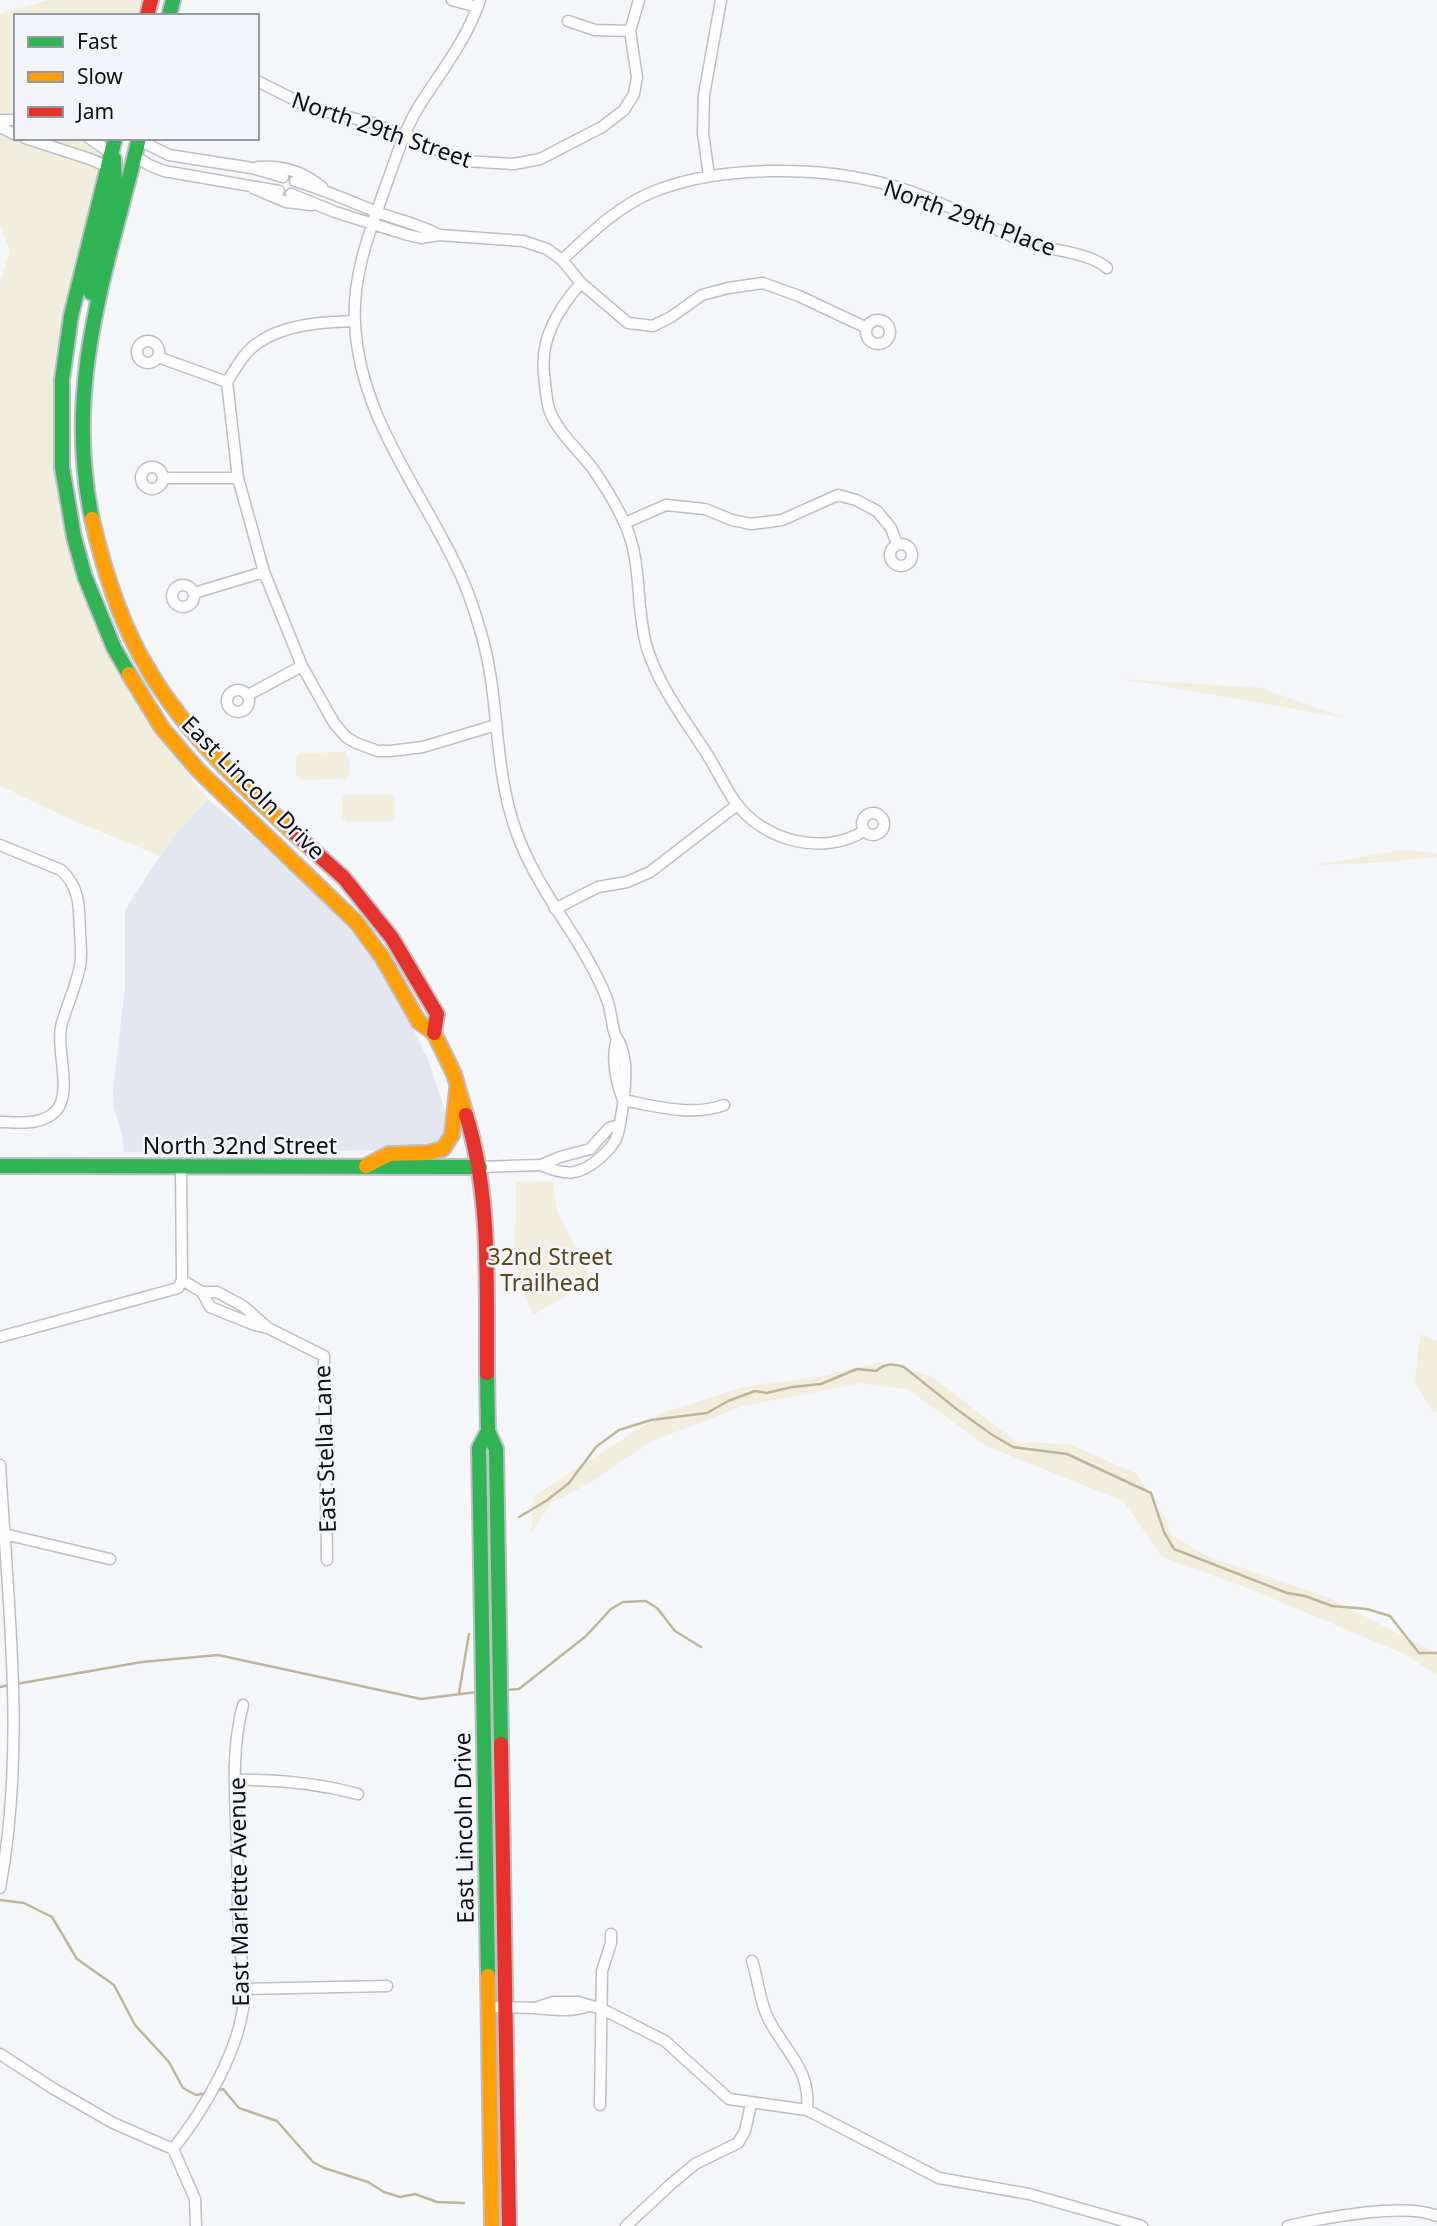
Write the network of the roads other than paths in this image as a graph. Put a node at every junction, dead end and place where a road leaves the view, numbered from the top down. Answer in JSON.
{"nodes":[{"id":1,"x":452,"y":0,"type":"edge"},
{"id":2,"x":639,"y":0,"type":"edge"},
{"id":3,"x":721,"y":0,"type":"edge"},
{"id":4,"x":479,"y":4,"type":"edge"},
{"id":5,"x":568,"y":21,"type":"dead end"},
{"id":6,"x":630,"y":31,"type":"junction"},
{"id":7,"x":259,"y":82,"type":"edge"},
{"id":8,"x":404,"y":135,"type":"junction"},
{"id":9,"x":31,"y":140,"type":"edge"},
{"id":10,"x":92,"y":140,"type":"edge"},
{"id":11,"x":136,"y":140,"type":"edge"},
{"id":12,"x":138,"y":140,"type":"edge"},
{"id":13,"x":111,"y":153,"type":"edge"},
{"id":14,"x":135,"y":156,"type":"junction"},
{"id":15,"x":252,"y":168,"type":"junction"},
{"id":16,"x":709,"y":176,"type":"junction"},
{"id":17,"x":283,"y":177,"type":"dead end"},
{"id":18,"x":295,"y":180,"type":"dead end"},
{"id":19,"x":249,"y":186,"type":"junction"},
{"id":20,"x":279,"y":191,"type":"dead end"},
{"id":21,"x":328,"y":191,"type":"junction"},
{"id":22,"x":291,"y":194,"type":"dead end"},
{"id":23,"x":323,"y":206,"type":"junction"},
{"id":24,"x":377,"y":212,"type":"junction"},
{"id":25,"x":373,"y":225,"type":"junction"},
{"id":26,"x":104,"y":229,"type":"junction"},
{"id":27,"x":439,"y":235,"type":"junction"},
{"id":28,"x":562,"y":260,"type":"junction"},
{"id":29,"x":97,"y":261,"type":"junction"},
{"id":30,"x":1107,"y":268,"type":"dead end"},
{"id":31,"x":581,"y":284,"type":"junction"},
{"id":32,"x":354,"y":321,"type":"junction"},
{"id":33,"x":867,"y":328,"type":"dead end"},
{"id":34,"x":158,"y":357,"type":"dead end"},
{"id":35,"x":227,"y":382,"type":"junction"},
{"id":36,"x":163,"y":478,"type":"dead end"},
{"id":37,"x":238,"y":478,"type":"junction"},
{"id":38,"x":625,"y":523,"type":"junction"},
{"id":39,"x":897,"y":544,"type":"dead end"},
{"id":40,"x":264,"y":572,"type":"junction"},
{"id":41,"x":194,"y":593,"type":"dead end"},
{"id":42,"x":302,"y":666,"type":"junction"},
{"id":43,"x":248,"y":695,"type":"dead end"},
{"id":44,"x":496,"y":725,"type":"junction"},
{"id":45,"x":737,"y":805,"type":"junction"},
{"id":46,"x":864,"y":831,"type":"dead end"},
{"id":47,"x":0,"y":845,"type":"edge"},
{"id":48,"x":555,"y":909,"type":"junction"},
{"id":49,"x":433,"y":1033,"type":"junction"},
{"id":50,"x":457,"y":1084,"type":"junction"},
{"id":51,"x":623,"y":1100,"type":"junction"},
{"id":52,"x":723,"y":1105,"type":"dead end"},
{"id":53,"x":0,"y":1122,"type":"edge"},
{"id":54,"x":619,"y":1125,"type":"junction"},
{"id":55,"x":596,"y":1143,"type":"junction"},
{"id":56,"x":606,"y":1153,"type":"junction"},
{"id":57,"x":0,"y":1166,"type":"edge"},
{"id":58,"x":541,"y":1166,"type":"junction"},
{"id":59,"x":181,"y":1167,"type":"junction"},
{"id":60,"x":480,"y":1167,"type":"junction"},
{"id":61,"x":363,"y":1168,"type":"junction"},
{"id":62,"x":181,"y":1280,"type":"junction"},
{"id":63,"x":0,"y":1337,"type":"edge"},
{"id":64,"x":488,"y":1431,"type":"junction"},
{"id":65,"x":0,"y":1465,"type":"edge"},
{"id":66,"x":4,"y":1534,"type":"junction"},
{"id":67,"x":110,"y":1559,"type":"dead end"},
{"id":68,"x":327,"y":1560,"type":"dead end"},
{"id":69,"x":483,"y":1671,"type":"junction"},
{"id":70,"x":499,"y":1671,"type":"junction"},
{"id":71,"x":243,"y":1704,"type":"dead end"},
{"id":72,"x":236,"y":1780,"type":"junction"},
{"id":73,"x":358,"y":1794,"type":"dead end"},
{"id":74,"x":3,"y":1843,"type":"edge"},
{"id":75,"x":0,"y":1888,"type":"edge"},
{"id":76,"x":611,"y":1934,"type":"dead end"},
{"id":77,"x":752,"y":1961,"type":"dead end"},
{"id":78,"x":387,"y":1986,"type":"dead end"},
{"id":79,"x":245,"y":1989,"type":"junction"},
{"id":80,"x":488,"y":2007,"type":"junction"},
{"id":81,"x":505,"y":2007,"type":"junction"},
{"id":82,"x":602,"y":2009,"type":"junction"},
{"id":83,"x":0,"y":2054,"type":"edge"},
{"id":84,"x":751,"y":2104,"type":"junction"},
{"id":85,"x":600,"y":2105,"type":"dead end"},
{"id":86,"x":807,"y":2110,"type":"junction"},
{"id":87,"x":173,"y":2149,"type":"junction"},
{"id":88,"x":1437,"y":2216,"type":"edge"},
{"id":89,"x":196,"y":2226,"type":"edge"},
{"id":90,"x":492,"y":2226,"type":"edge"},
{"id":91,"x":509,"y":2226,"type":"edge"},
{"id":92,"x":626,"y":2226,"type":"edge"},
{"id":93,"x":1142,"y":2226,"type":"edge"},
{"id":94,"x":1288,"y":2226,"type":"edge"}],
"edges":[{"from":1,"to":4,"type":"street"},
{"from":2,"to":6,"type":"street"},
{"from":3,"to":16,"type":"street"},
{"from":4,"to":8,"type":"street"},
{"from":5,"to":6,"type":"street"},
{"from":6,"to":8,"type":"street","name":"North 29th Street"},
{"from":7,"to":8,"type":"street","name":"North 29th Street"},
{"from":8,"to":24,"type":"street"},
{"from":9,"to":13,"type":"street"},
{"from":10,"to":13,"type":"street"},
{"from":11,"to":14,"type":"main road"},
{"from":12,"to":15,"type":"street"},
{"from":13,"to":26,"type":"main road"},
{"from":14,"to":19,"type":"street"},
{"from":14,"to":26,"type":"main road","name":"East Lincoln Drive"},
{"from":15,"to":17,"type":"street"},
{"from":15,"to":21,"type":"street"},
{"from":16,"to":28,"type":"street","name":"North 29th Place"},
{"from":16,"to":30,"type":"street","name":"North 29th Place"},
{"from":18,"to":21,"type":"street"},
{"from":19,"to":20,"type":"street"},
{"from":19,"to":23,"type":"street"},
{"from":21,"to":24,"type":"street"},
{"from":22,"to":23,"type":"street"},
{"from":23,"to":25,"type":"street"},
{"from":24,"to":25,"type":"street"},
{"from":24,"to":27,"type":"street"},
{"from":25,"to":27,"type":"street"},
{"from":25,"to":32,"type":"street"},
{"from":26,"to":29,"type":"main road","name":"East Lincoln Drive"},
{"from":26,"to":29,"type":"main road","name":"East Lincoln Drive"},
{"from":27,"to":28,"type":"street"},
{"from":28,"to":31,"type":"street"},
{"from":29,"to":49,"type":"main road","name":"East Lincoln Drive"},
{"from":29,"to":49,"type":"main road","name":"East Lincoln Drive"},
{"from":31,"to":33,"type":"street"},
{"from":31,"to":38,"type":"street"},
{"from":32,"to":35,"type":"street"},
{"from":32,"to":44,"type":"street"},
{"from":34,"to":35,"type":"street"},
{"from":35,"to":37,"type":"street"},
{"from":36,"to":37,"type":"street"},
{"from":37,"to":40,"type":"street"},
{"from":38,"to":39,"type":"street"},
{"from":38,"to":45,"type":"street"},
{"from":40,"to":41,"type":"street"},
{"from":40,"to":42,"type":"street"},
{"from":42,"to":43,"type":"street"},
{"from":42,"to":44,"type":"street"},
{"from":44,"to":48,"type":"street"},
{"from":45,"to":46,"type":"street"},
{"from":45,"to":48,"type":"street"},
{"from":47,"to":53,"type":"street"},
{"from":48,"to":51,"type":"street"},
{"from":49,"to":50,"type":"main road","name":"East Lincoln Drive"},
{"from":50,"to":60,"type":"main road","name":"East Lincoln Drive"},
{"from":50,"to":61,"type":"main road"},
{"from":51,"to":52,"type":"street"},
{"from":51,"to":54,"type":"street"},
{"from":54,"to":55,"type":"street"},
{"from":54,"to":56,"type":"street"},
{"from":55,"to":56,"type":"street"},
{"from":55,"to":58,"type":"street"},
{"from":56,"to":58,"type":"street"},
{"from":57,"to":59,"type":"main road","name":"North 32nd Street"},
{"from":58,"to":60,"type":"street"},
{"from":59,"to":61,"type":"main road","name":"North 32nd Street"},
{"from":59,"to":62,"type":"street"},
{"from":60,"to":61,"type":"main road","name":"North 32nd Street"},
{"from":60,"to":64,"type":"main road","name":"East Lincoln Drive"},
{"from":62,"to":63,"type":"street"},
{"from":62,"to":68,"type":"street","name":"East Stella Lane"},
{"from":64,"to":69,"type":"main road","name":"East Lincoln Drive"},
{"from":64,"to":70,"type":"main road","name":"East Lincoln Drive"},
{"from":65,"to":66,"type":"street"},
{"from":66,"to":67,"type":"street"},
{"from":66,"to":74,"type":"street"},
{"from":69,"to":70,"type":"main road"},
{"from":69,"to":80,"type":"main road","name":"East Lincoln Drive"},
{"from":70,"to":81,"type":"main road","name":"East Lincoln Drive"},
{"from":71,"to":72,"type":"street","name":"East Marlette Avenue"},
{"from":72,"to":73,"type":"street"},
{"from":72,"to":79,"type":"street","name":"East Marlette Avenue"},
{"from":74,"to":75,"type":"street"},
{"from":76,"to":82,"type":"street"},
{"from":77,"to":86,"type":"street"},
{"from":78,"to":79,"type":"street"},
{"from":79,"to":87,"type":"street","name":"East Marlette Avenue"},
{"from":80,"to":81,"type":"street"},
{"from":80,"to":90,"type":"main road","name":"East Lincoln Drive"},
{"from":81,"to":82,"type":"street"},
{"from":81,"to":91,"type":"main road","name":"East Lincoln Drive"},
{"from":82,"to":84,"type":"street"},
{"from":82,"to":85,"type":"street"},
{"from":83,"to":87,"type":"street"},
{"from":84,"to":86,"type":"street"},
{"from":84,"to":92,"type":"street"},
{"from":86,"to":93,"type":"street"},
{"from":87,"to":89,"type":"street"},
{"from":88,"to":94,"type":"street"}]}
